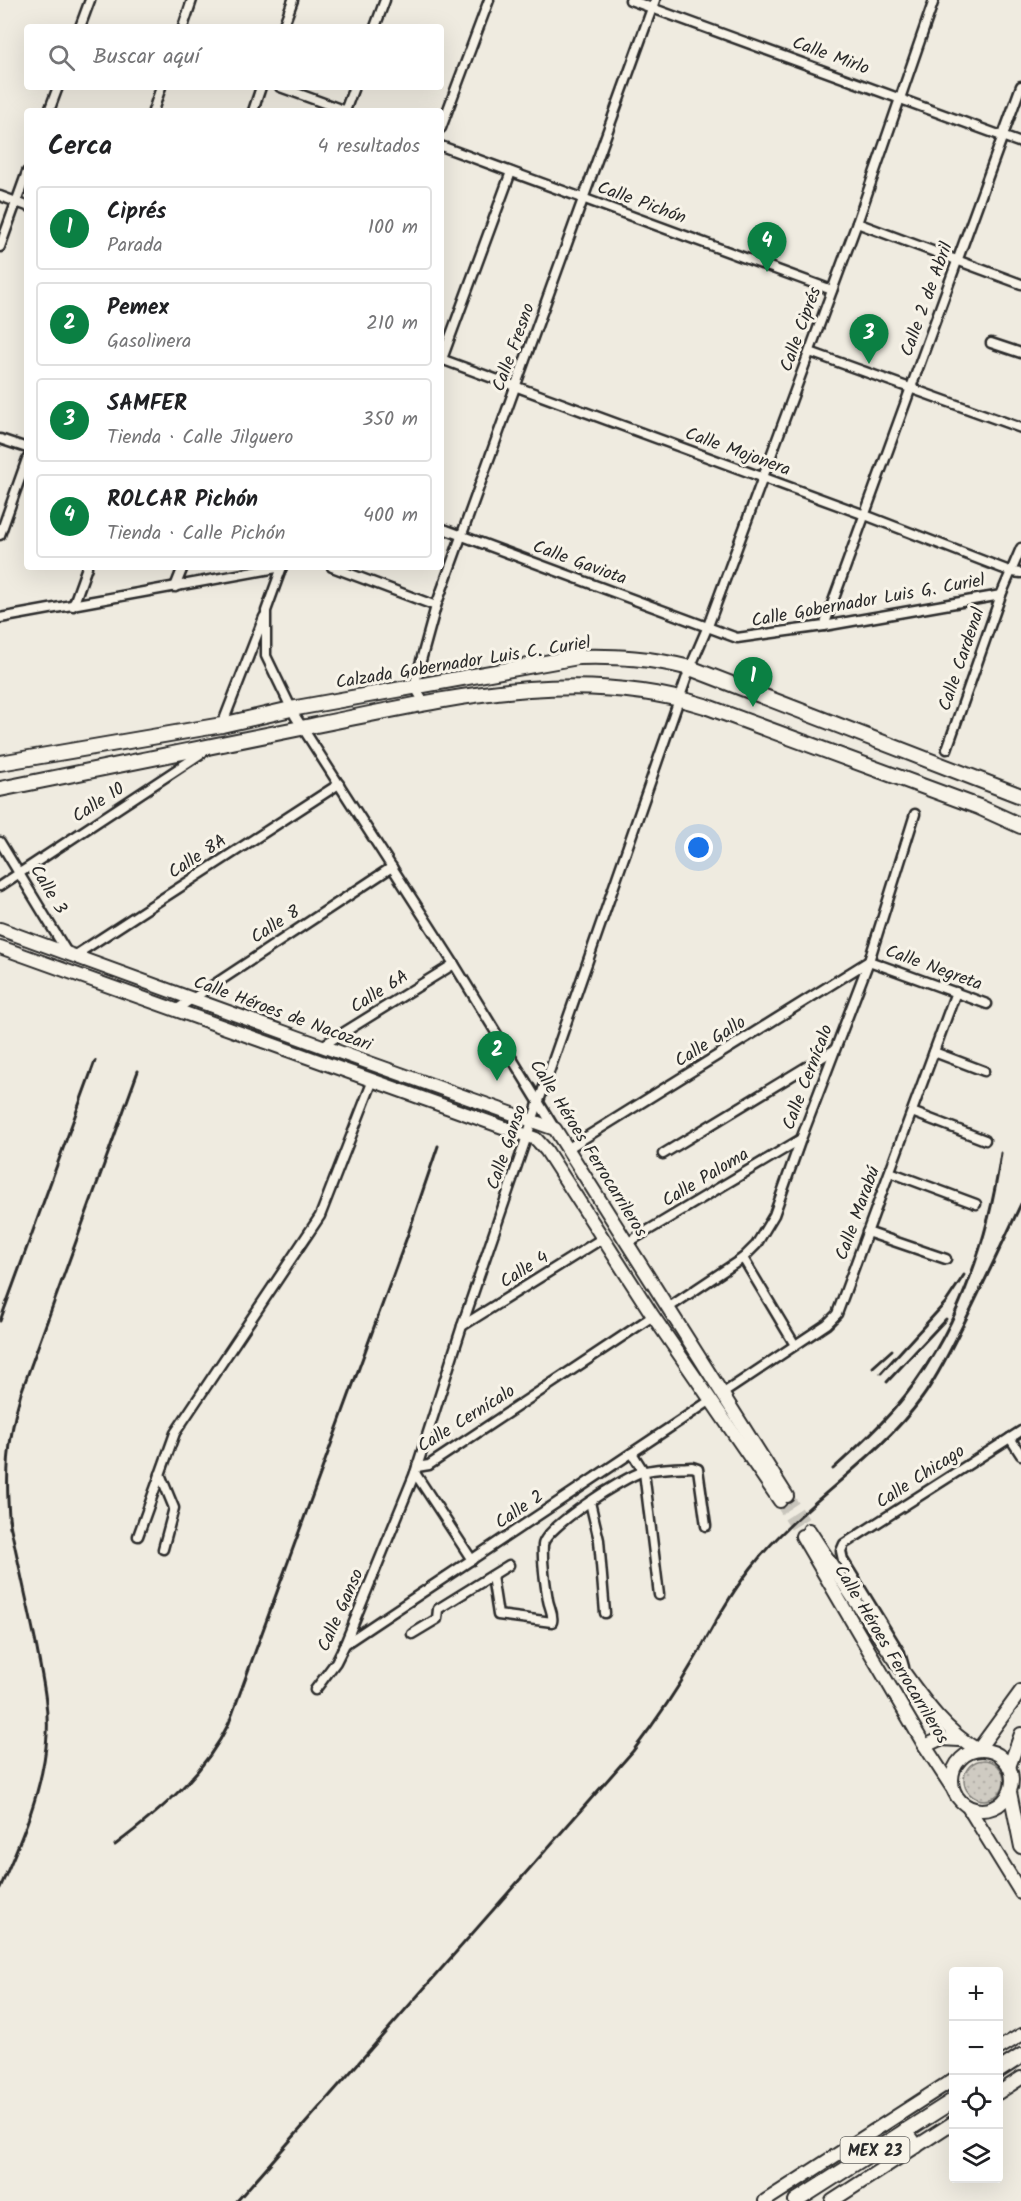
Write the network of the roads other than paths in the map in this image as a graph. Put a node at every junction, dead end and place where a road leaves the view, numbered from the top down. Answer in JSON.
{"nodes":[{"id":1,"x":90,"y":0,"type":"edge"},
{"id":2,"x":192,"y":0,"type":"edge"},
{"id":3,"x":293,"y":0,"type":"edge"},
{"id":4,"x":385,"y":0,"type":"edge"},
{"id":5,"x":489,"y":0,"type":"edge"},
{"id":6,"x":630,"y":0,"type":"edge"},
{"id":7,"x":934,"y":0,"type":"edge"},
{"id":8,"x":654,"y":4,"type":"edge"},
{"id":9,"x":81,"y":24,"type":"edge"},
{"id":10,"x":184,"y":24,"type":"edge"},
{"id":11,"x":284,"y":24,"type":"edge"},
{"id":12,"x":376,"y":24,"type":"edge"},
{"id":13,"x":1021,"y":86,"type":"edge"},
{"id":14,"x":57,"y":90,"type":"edge"},
{"id":15,"x":160,"y":90,"type":"edge"},
{"id":16,"x":260,"y":90,"type":"edge"},
{"id":17,"x":288,"y":90,"type":"edge"},
{"id":18,"x":353,"y":90,"type":"edge"},
{"id":19,"x":901,"y":98,"type":"junction"},
{"id":20,"x":50,"y":108,"type":"edge"},
{"id":21,"x":154,"y":108,"type":"edge"},
{"id":22,"x":254,"y":108,"type":"edge"},
{"id":23,"x":338,"y":108,"type":"edge"},
{"id":24,"x":347,"y":108,"type":"edge"},
{"id":25,"x":444,"y":120,"type":"edge"},
{"id":26,"x":1002,"y":137,"type":"junction"},
{"id":27,"x":1021,"y":143,"type":"edge"},
{"id":28,"x":444,"y":147,"type":"edge"},
{"id":29,"x":511,"y":172,"type":"junction"},
{"id":30,"x":24,"y":180,"type":"edge"},
{"id":31,"x":0,"y":196,"type":"edge"},
{"id":32,"x":584,"y":198,"type":"junction"},
{"id":33,"x":16,"y":202,"type":"junction"},
{"id":34,"x":24,"y":205,"type":"edge"},
{"id":35,"x":857,"y":223,"type":"junction"},
{"id":36,"x":0,"y":247,"type":"edge"},
{"id":37,"x":958,"y":261,"type":"junction"},
{"id":38,"x":1021,"y":284,"type":"edge"},
{"id":39,"x":832,"y":290,"type":"junction"},
{"id":40,"x":991,"y":343,"type":"dead end"},
{"id":41,"x":810,"y":352,"type":"junction"},
{"id":42,"x":1021,"y":353,"type":"edge"},
{"id":43,"x":444,"y":354,"type":"edge"},
{"id":44,"x":444,"y":360,"type":"edge"},
{"id":45,"x":517,"y":385,"type":"junction"},
{"id":46,"x":911,"y":388,"type":"junction"},
{"id":47,"x":1021,"y":428,"type":"edge"},
{"id":48,"x":0,"y":439,"type":"edge"},
{"id":49,"x":24,"y":447,"type":"edge"},
{"id":50,"x":24,"y":467,"type":"edge"},
{"id":51,"x":763,"y":479,"type":"junction"},
{"id":52,"x":865,"y":515,"type":"junction"},
{"id":53,"x":444,"y":529,"type":"edge"},
{"id":54,"x":0,"y":535,"type":"edge"},
{"id":55,"x":462,"y":536,"type":"junction"},
{"id":56,"x":1021,"y":548,"type":"edge"},
{"id":57,"x":86,"y":570,"type":"edge"},
{"id":58,"x":182,"y":570,"type":"edge"},
{"id":59,"x":266,"y":570,"type":"edge"},
{"id":60,"x":281,"y":570,"type":"edge"},
{"id":61,"x":340,"y":570,"type":"edge"},
{"id":62,"x":1016,"y":572,"type":"edge"},
{"id":63,"x":175,"y":587,"type":"junction"},
{"id":64,"x":1001,"y":594,"type":"junction"},
{"id":65,"x":73,"y":606,"type":"junction"},
{"id":66,"x":436,"y":606,"type":"junction"},
{"id":67,"x":266,"y":611,"type":"junction"},
{"id":68,"x":0,"y":618,"type":"edge"},
{"id":69,"x":708,"y":626,"type":"junction"},
{"id":70,"x":824,"y":626,"type":"junction"},
{"id":71,"x":690,"y":668,"type":"junction"},
{"id":72,"x":414,"y":686,"type":"junction"},
{"id":73,"x":681,"y":698,"type":"junction"},
{"id":74,"x":425,"y":704,"type":"junction"},
{"id":75,"x":291,"y":709,"type":"junction"},
{"id":76,"x":222,"y":725,"type":"junction"},
{"id":77,"x":302,"y":728,"type":"junction"},
{"id":78,"x":213,"y":745,"type":"junction"},
{"id":79,"x":947,"y":749,"type":"dead end"},
{"id":80,"x":0,"y":763,"type":"edge"},
{"id":81,"x":339,"y":784,"type":"junction"},
{"id":82,"x":0,"y":789,"type":"edge"},
{"id":83,"x":1021,"y":796,"type":"edge"},
{"id":84,"x":915,"y":814,"type":"dead end"},
{"id":85,"x":1021,"y":826,"type":"edge"},
{"id":86,"x":0,"y":842,"type":"edge"},
{"id":87,"x":392,"y":867,"type":"junction"},
{"id":88,"x":20,"y":873,"type":"junction"},
{"id":89,"x":0,"y":886,"type":"edge"},
{"id":90,"x":0,"y":928,"type":"edge"},
{"id":91,"x":0,"y":947,"type":"edge"},
{"id":92,"x":71,"y":955,"type":"junction"},
{"id":93,"x":869,"y":961,"type":"junction"},
{"id":94,"x":454,"y":964,"type":"junction"},
{"id":95,"x":956,"y":992,"type":"junction"},
{"id":96,"x":192,"y":998,"type":"junction"},
{"id":97,"x":987,"y":1004,"type":"dead end"},
{"id":98,"x":177,"y":1009,"type":"junction"},
{"id":99,"x":322,"y":1046,"type":"junction"},
{"id":100,"x":835,"y":1050,"type":"junction"},
{"id":101,"x":934,"y":1052,"type":"junction"},
{"id":102,"x":984,"y":1071,"type":"dead end"},
{"id":103,"x":372,"y":1080,"type":"junction"},
{"id":104,"x":539,"y":1101,"type":"junction"},
{"id":105,"x":912,"y":1112,"type":"junction"},
{"id":106,"x":532,"y":1122,"type":"junction"},
{"id":107,"x":555,"y":1129,"type":"junction"},
{"id":108,"x":528,"y":1135,"type":"junction"},
{"id":109,"x":801,"y":1139,"type":"junction"},
{"id":110,"x":986,"y":1140,"type":"dead end"},
{"id":111,"x":567,"y":1149,"type":"junction"},
{"id":112,"x":663,"y":1154,"type":"dead end"},
{"id":113,"x":890,"y":1172,"type":"junction"},
{"id":114,"x":976,"y":1204,"type":"dead end"},
{"id":115,"x":867,"y":1232,"type":"junction"},
{"id":116,"x":603,"y":1238,"type":"junction"},
{"id":117,"x":627,"y":1243,"type":"junction"},
{"id":118,"x":743,"y":1258,"type":"junction"},
{"id":119,"x":946,"y":1259,"type":"dead end"},
{"id":120,"x":668,"y":1308,"type":"junction"},
{"id":121,"x":653,"y":1316,"type":"junction"},
{"id":122,"x":462,"y":1326,"type":"junction"},
{"id":123,"x":795,"y":1345,"type":"junction"},
{"id":124,"x":716,"y":1397,"type":"junction"},
{"id":125,"x":1021,"y":1431,"type":"edge"},
{"id":126,"x":1010,"y":1438,"type":"junction"},
{"id":127,"x":632,"y":1453,"type":"junction"},
{"id":128,"x":1021,"y":1455,"type":"edge"},
{"id":129,"x":416,"y":1470,"type":"junction"},
{"id":130,"x":644,"y":1472,"type":"junction"},
{"id":131,"x":160,"y":1474,"type":"junction"},
{"id":132,"x":784,"y":1498,"type":"tunnel mouth"},
{"id":133,"x":590,"y":1502,"type":"junction"},
{"id":134,"x":706,"y":1526,"type":"dead end"},
{"id":135,"x":138,"y":1536,"type":"dead end"},
{"id":136,"x":163,"y":1549,"type":"dead end"},
{"id":137,"x":841,"y":1551,"type":"joint"},
{"id":138,"x":472,"y":1560,"type":"junction"},
{"id":139,"x":509,"y":1565,"type":"dead end"},
{"id":140,"x":492,"y":1576,"type":"junction"},
{"id":141,"x":659,"y":1595,"type":"dead end"},
{"id":142,"x":605,"y":1613,"type":"dead end"},
{"id":143,"x":412,"y":1635,"type":"dead end"},
{"id":144,"x":345,"y":1644,"type":"junction"},
{"id":145,"x":908,"y":1677,"type":"junction"},
{"id":146,"x":315,"y":1690,"type":"dead end"},
{"id":147,"x":1021,"y":1691,"type":"edge"},
{"id":148,"x":1021,"y":1734,"type":"edge"},
{"id":149,"x":960,"y":1740,"type":"junction"},
{"id":150,"x":925,"y":1746,"type":"junction"},
{"id":151,"x":978,"y":1750,"type":"junction"},
{"id":152,"x":1009,"y":1767,"type":"junction"},
{"id":153,"x":953,"y":1789,"type":"junction"},
{"id":154,"x":1010,"y":1792,"type":"junction"},
{"id":155,"x":968,"y":1807,"type":"junction"},
{"id":156,"x":1021,"y":1847,"type":"edge"},
{"id":157,"x":1021,"y":1893,"type":"edge"},
{"id":158,"x":1021,"y":2035,"type":"edge"},
{"id":159,"x":1003,"y":2046,"type":"edge"},
{"id":160,"x":1021,"y":2056,"type":"edge"},
{"id":161,"x":1003,"y":2068,"type":"edge"},
{"id":162,"x":1021,"y":2078,"type":"edge"},
{"id":163,"x":949,"y":2082,"type":"edge"},
{"id":164,"x":1003,"y":2090,"type":"edge"},
{"id":165,"x":949,"y":2103,"type":"edge"},
{"id":166,"x":949,"y":2125,"type":"edge"},
{"id":167,"x":905,"y":2131,"type":"junction"},
{"id":168,"x":916,"y":2146,"type":"junction"},
{"id":169,"x":765,"y":2201,"type":"edge"},
{"id":170,"x":796,"y":2201,"type":"edge"},
{"id":171,"x":832,"y":2201,"type":"edge"}],
"edges":[{"from":1,"to":9,"type":"street"},
{"from":2,"to":10,"type":"street"},
{"from":3,"to":11,"type":"street"},
{"from":4,"to":12,"type":"street"},
{"from":5,"to":25,"type":"street"},
{"from":6,"to":8,"type":"street","name":"Calle Mirlo"},
{"from":7,"to":19,"type":"street","name":"Calle Ciprés"},
{"from":8,"to":19,"type":"street","name":"Calle Mirlo"},
{"from":8,"to":32,"type":"street","name":"Calle Fresno"},
{"from":13,"to":26,"type":"street","name":"Calle 2 de Abril"},
{"from":14,"to":20,"type":"street"},
{"from":15,"to":21,"type":"street"},
{"from":16,"to":22,"type":"street"},
{"from":17,"to":23,"type":"street"},
{"from":18,"to":24,"type":"street"},
{"from":19,"to":26,"type":"street","name":"Calle Mirlo"},
{"from":19,"to":35,"type":"street","name":"Calle Ciprés"},
{"from":26,"to":27,"type":"street","name":"Calle Mirlo"},
{"from":26,"to":37,"type":"street","name":"Calle 2 de Abril"},
{"from":28,"to":29,"type":"street","name":"Calle Pichón"},
{"from":29,"to":32,"type":"street","name":"Calle Pichón"},
{"from":29,"to":43,"type":"street","name":"Calle Mojonera"},
{"from":30,"to":33,"type":"street"},
{"from":31,"to":33,"type":"street"},
{"from":32,"to":39,"type":"street","name":"Calle Pichón"},
{"from":32,"to":45,"type":"street","name":"Calle Fresno"},
{"from":33,"to":34,"type":"street"},
{"from":33,"to":36,"type":"street"},
{"from":35,"to":37,"type":"street"},
{"from":35,"to":39,"type":"street","name":"Calle Ciprés"},
{"from":37,"to":38,"type":"street"},
{"from":37,"to":46,"type":"street","name":"Calle 2 de Abril"},
{"from":39,"to":41,"type":"street","name":"Calle Ciprés"},
{"from":40,"to":42,"type":"street"},
{"from":41,"to":46,"type":"street"},
{"from":41,"to":51,"type":"street","name":"Calle Ciprés"},
{"from":44,"to":45,"type":"street","name":"Calle Mojonera"},
{"from":45,"to":51,"type":"street","name":"Calle Mojonera"},
{"from":45,"to":55,"type":"street","name":"Calle Fresno"},
{"from":46,"to":47,"type":"street"},
{"from":46,"to":52,"type":"street","name":"Calle 2 de Abril"},
{"from":48,"to":49,"type":"street"},
{"from":50,"to":54,"type":"street"},
{"from":51,"to":52,"type":"street","name":"Calle Mojonera"},
{"from":51,"to":69,"type":"street","name":"Calle Ciprés"},
{"from":52,"to":62,"type":"street","name":"Calle Mojonera"},
{"from":52,"to":70,"type":"street","name":"Calle 2 de Abril"},
{"from":53,"to":55,"type":"street","name":"Calle Gaviota"},
{"from":55,"to":66,"type":"street","name":"Calle Fresno"},
{"from":55,"to":69,"type":"street","name":"Calle Gaviota"},
{"from":56,"to":62,"type":"street","name":"Calle Cardenal"},
{"from":57,"to":65,"type":"street"},
{"from":58,"to":63,"type":"street"},
{"from":59,"to":63,"type":"street"},
{"from":60,"to":67,"type":"street"},
{"from":61,"to":66,"type":"street"},
{"from":62,"to":64,"type":"street","name":"Calle Cardenal"},
{"from":63,"to":65,"type":"street"},
{"from":64,"to":70,"type":"street","name":"Calle Gobernador Luis G. Curiel"},
{"from":64,"to":79,"type":"street","name":"Calle Cardenal"},
{"from":65,"to":68,"type":"street"},
{"from":66,"to":72,"type":"street","name":"Calle Fresno"},
{"from":67,"to":75,"type":"street","name":"Calle Héroes Ferrocarrileros"},
{"from":67,"to":76,"type":"street"},
{"from":69,"to":70,"type":"street","name":"Calle Gobernador Luis G. Curiel"},
{"from":69,"to":71,"type":"street","name":"Calle Ciprés"},
{"from":71,"to":72,"type":"main road","name":"Calzada Gobernador Luis C. Curiel"},
{"from":71,"to":73,"type":"street","name":"Calle Ganso"},
{"from":71,"to":83,"type":"main road","name":"Calzada Gobernador Luis C. Curiel"},
{"from":72,"to":74,"type":"street"},
{"from":72,"to":75,"type":"main road","name":"Calzada Gobernador Luis C. Curiel"},
{"from":73,"to":74,"type":"main road","name":"Calzada Gobernador Luis C. Curiel"},
{"from":73,"to":85,"type":"main road","name":"Calzada Gobernador Luis C. Curiel"},
{"from":73,"to":104,"type":"street","name":"Calle Ganso"},
{"from":74,"to":77,"type":"main road","name":"Calzada Gobernador Luis C. Curiel"},
{"from":75,"to":76,"type":"main road","name":"Calzada Gobernador Luis C. Curiel"},
{"from":75,"to":77,"type":"street","name":"Calle Héroes Ferrocarrileros"},
{"from":76,"to":80,"type":"main road","name":"Calzada Gobernador Luis C. Curiel"},
{"from":77,"to":78,"type":"main road","name":"Calzada Gobernador Luis C. Curiel"},
{"from":77,"to":81,"type":"street","name":"Calle Héroes Ferrocarrileros"},
{"from":78,"to":82,"type":"main road","name":"Calzada Gobernador Luis C. Curiel"},
{"from":78,"to":88,"type":"street","name":"Calle 10"},
{"from":81,"to":87,"type":"street","name":"Calle Héroes Ferrocarrileros"},
{"from":81,"to":92,"type":"street","name":"Calle 8A"},
{"from":84,"to":93,"type":"street","name":"Calle Cernícalo"},
{"from":86,"to":88,"type":"street","name":"Calle 3"},
{"from":87,"to":94,"type":"street","name":"Calle Héroes Ferrocarrileros"},
{"from":87,"to":96,"type":"street","name":"Calle 8"},
{"from":88,"to":89,"type":"street","name":"Calle 10"},
{"from":88,"to":92,"type":"street","name":"Calle 3"},
{"from":90,"to":92,"type":"main road","name":"Calle Héroes de Nacozari"},
{"from":91,"to":98,"type":"main road","name":"Calle Héroes de Nacozari"},
{"from":92,"to":96,"type":"main road","name":"Calle Héroes de Nacozari"},
{"from":93,"to":95,"type":"street","name":"Calle Negreta"},
{"from":93,"to":100,"type":"street","name":"Calle Cernícalo"},
{"from":93,"to":111,"type":"street","name":"Calle Gallo"},
{"from":94,"to":99,"type":"street","name":"Calle 6A"},
{"from":94,"to":104,"type":"street","name":"Calle Héroes Ferrocarrileros"},
{"from":95,"to":97,"type":"street","name":"Calle Negreta"},
{"from":95,"to":101,"type":"street","name":"Calle Marabú"},
{"from":96,"to":98,"type":"street","name":"Calle 8"},
{"from":96,"to":99,"type":"main road","name":"Calle Héroes de Nacozari"},
{"from":98,"to":103,"type":"main road","name":"Calle Héroes de Nacozari"},
{"from":99,"to":106,"type":"main road","name":"Calle Héroes de Nacozari"},
{"from":100,"to":109,"type":"street","name":"Calle Cernícalo"},
{"from":100,"to":112,"type":"street"},
{"from":101,"to":102,"type":"street"},
{"from":101,"to":105,"type":"street","name":"Calle Marabú"},
{"from":103,"to":108,"type":"main road","name":"Calle Héroes de Nacozari"},
{"from":103,"to":131,"type":"street"},
{"from":104,"to":106,"type":"street","name":"Calle Ganso"},
{"from":104,"to":107,"type":"street","name":"Calle Héroes Ferrocarrileros"},
{"from":105,"to":110,"type":"street"},
{"from":105,"to":113,"type":"street","name":"Calle Marabú"},
{"from":106,"to":107,"type":"main road","name":"Calle Héroes de Nacozari"},
{"from":106,"to":108,"type":"street","name":"Calle Ganso"},
{"from":107,"to":111,"type":"main road","name":"Calle Héroes Ferrocarrileros"},
{"from":108,"to":116,"type":"main road","name":"Calle Héroes Ferrocarrileros"},
{"from":108,"to":122,"type":"street","name":"Calle Ganso"},
{"from":109,"to":117,"type":"street","name":"Calle Paloma"},
{"from":109,"to":118,"type":"street","name":"Calle Cernícalo"},
{"from":111,"to":117,"type":"main road","name":"Calle Héroes Ferrocarrileros"},
{"from":113,"to":114,"type":"street"},
{"from":113,"to":115,"type":"street","name":"Calle Marabú"},
{"from":115,"to":119,"type":"street"},
{"from":115,"to":123,"type":"street","name":"Calle Marabú"},
{"from":116,"to":121,"type":"main road","name":"Calle Héroes Ferrocarrileros"},
{"from":116,"to":122,"type":"street","name":"Calle 4"},
{"from":117,"to":120,"type":"main road","name":"Calle Héroes Ferrocarrileros"},
{"from":118,"to":120,"type":"street","name":"Calle Cernícalo"},
{"from":118,"to":123,"type":"street"},
{"from":120,"to":124,"type":"main road","name":"Calle Héroes Ferrocarrileros"},
{"from":121,"to":124,"type":"main road","name":"Calle Héroes Ferrocarrileros"},
{"from":121,"to":129,"type":"street","name":"Calle Cernícalo"},
{"from":122,"to":129,"type":"street","name":"Calle Ganso"},
{"from":123,"to":124,"type":"street","name":"Calle Marabú"},
{"from":124,"to":127,"type":"street","name":"Calle 2"},
{"from":124,"to":132,"type":"main road","name":"Calle Héroes Ferrocarrileros"},
{"from":125,"to":126,"type":"street","name":"Calle Chicago"},
{"from":126,"to":128,"type":"street"},
{"from":126,"to":137,"type":"street","name":"Calle Chicago"},
{"from":127,"to":130,"type":"street"},
{"from":127,"to":138,"type":"street","name":"Calle 2"},
{"from":129,"to":138,"type":"street"},
{"from":129,"to":144,"type":"street","name":"Calle Ganso"},
{"from":130,"to":133,"type":"street"},
{"from":130,"to":134,"type":"street"},
{"from":130,"to":141,"type":"street"},
{"from":131,"to":135,"type":"street"},
{"from":131,"to":136,"type":"street"},
{"from":133,"to":140,"type":"street"},
{"from":133,"to":142,"type":"street"},
{"from":137,"to":145,"type":"street","name":"Calle Héroes Ferrocarrileros"},
{"from":138,"to":144,"type":"street","name":"Calle 2"},
{"from":139,"to":140,"type":"street"},
{"from":140,"to":143,"type":"street"},
{"from":144,"to":146,"type":"street","name":"Calle Ganso"},
{"from":145,"to":149,"type":"main road","name":"Calle Héroes Ferrocarrileros"},
{"from":145,"to":150,"type":"main road","name":"Calle Héroes Ferrocarrileros"},
{"from":147,"to":151,"type":"main road"},
{"from":148,"to":152,"type":"main road"},
{"from":149,"to":150,"type":"main road"},
{"from":149,"to":151,"type":"main road","name":"Calle Héroes Ferrocarrileros"},
{"from":150,"to":153,"type":"main road","name":"Calle Héroes Ferrocarrileros"},
{"from":151,"to":152,"type":"main road"},
{"from":151,"to":153,"type":"main road"},
{"from":152,"to":154,"type":"main road"},
{"from":153,"to":155,"type":"main road"},
{"from":154,"to":155,"type":"main road"},
{"from":154,"to":156,"type":"main road"},
{"from":155,"to":157,"type":"main road"},
{"from":158,"to":159,"type":"main road"},
{"from":160,"to":161,"type":"main road"},
{"from":162,"to":164,"type":"main road"},
{"from":163,"to":169,"type":"main road"},
{"from":165,"to":167,"type":"main road","number":"MEX 23"},
{"from":166,"to":168,"type":"main road"},
{"from":167,"to":168,"type":"main road"},
{"from":167,"to":170,"type":"main road","number":"MEX 23"},
{"from":168,"to":171,"type":"main road"}]}
